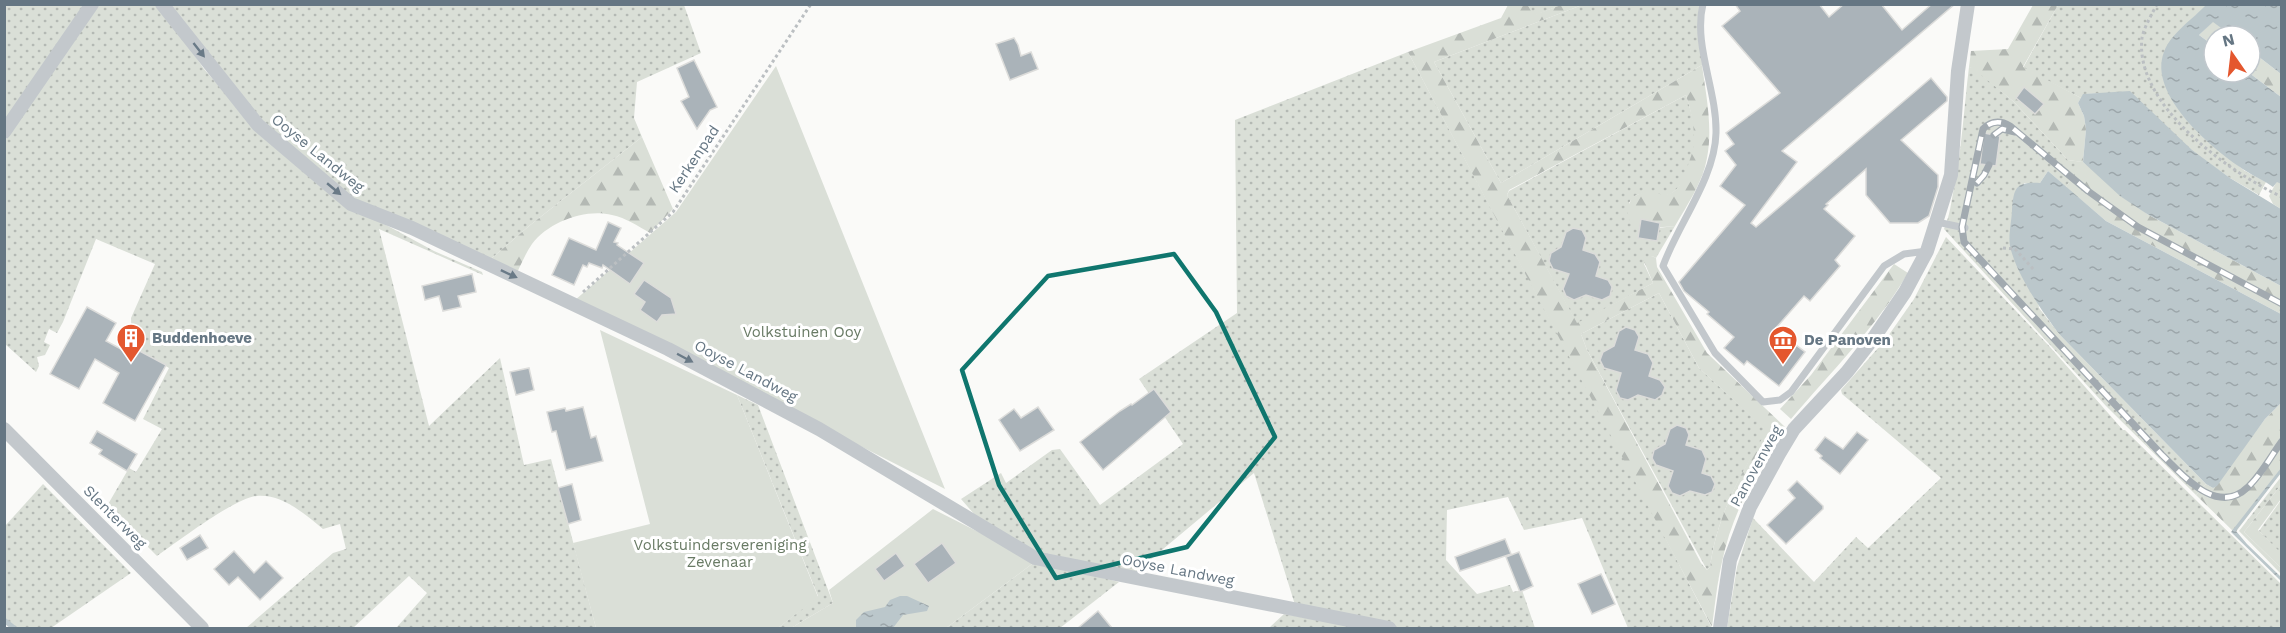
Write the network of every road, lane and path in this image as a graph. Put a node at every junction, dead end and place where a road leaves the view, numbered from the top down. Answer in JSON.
{"nodes":[{"id":1,"x":92,"y":4,"type":"edge"},
{"id":2,"x":162,"y":4,"type":"edge"},
{"id":3,"x":810,"y":4,"type":"edge"},
{"id":4,"x":1703,"y":4,"type":"edge"},
{"id":5,"x":1968,"y":4,"type":"edge"},
{"id":6,"x":2157,"y":4,"type":"edge"},
{"id":7,"x":4,"y":132,"type":"edge"},
{"id":8,"x":2282,"y":197,"type":"edge"},
{"id":9,"x":1937,"y":222,"type":"junction"},
{"id":10,"x":1965,"y":228,"type":"dead end"},
{"id":11,"x":2003,"y":248,"type":"dead end"},
{"id":12,"x":1928,"y":251,"type":"junction"},
{"id":13,"x":2035,"y":271,"type":"dead end"},
{"id":14,"x":570,"y":303,"type":"junction"},
{"id":15,"x":4,"y":429,"type":"edge"},
{"id":16,"x":202,"y":628,"type":"edge"},
{"id":17,"x":1389,"y":628,"type":"edge"},
{"id":18,"x":1719,"y":628,"type":"edge"}],
"edges":[{"from":1,"to":7,"type":"street"},
{"from":2,"to":14,"type":"street","name":"Ooyse Landweg","one_way":true},
{"from":3,"to":14,"type":"path","name":"Kerkenpad"},
{"from":4,"to":12,"type":"lane"},
{"from":5,"to":9,"type":"street","name":"Panovenweg"},
{"from":6,"to":8,"type":"path"},
{"from":9,"to":10,"type":"lane"},
{"from":9,"to":12,"type":"street","name":"Panovenweg"},
{"from":11,"to":13,"type":"path"},
{"from":12,"to":18,"type":"street","name":"Panovenweg"},
{"from":14,"to":17,"type":"street","name":"Ooyse Landweg","one_way":true},
{"from":15,"to":16,"type":"street","name":"Slenterweg"}]}
